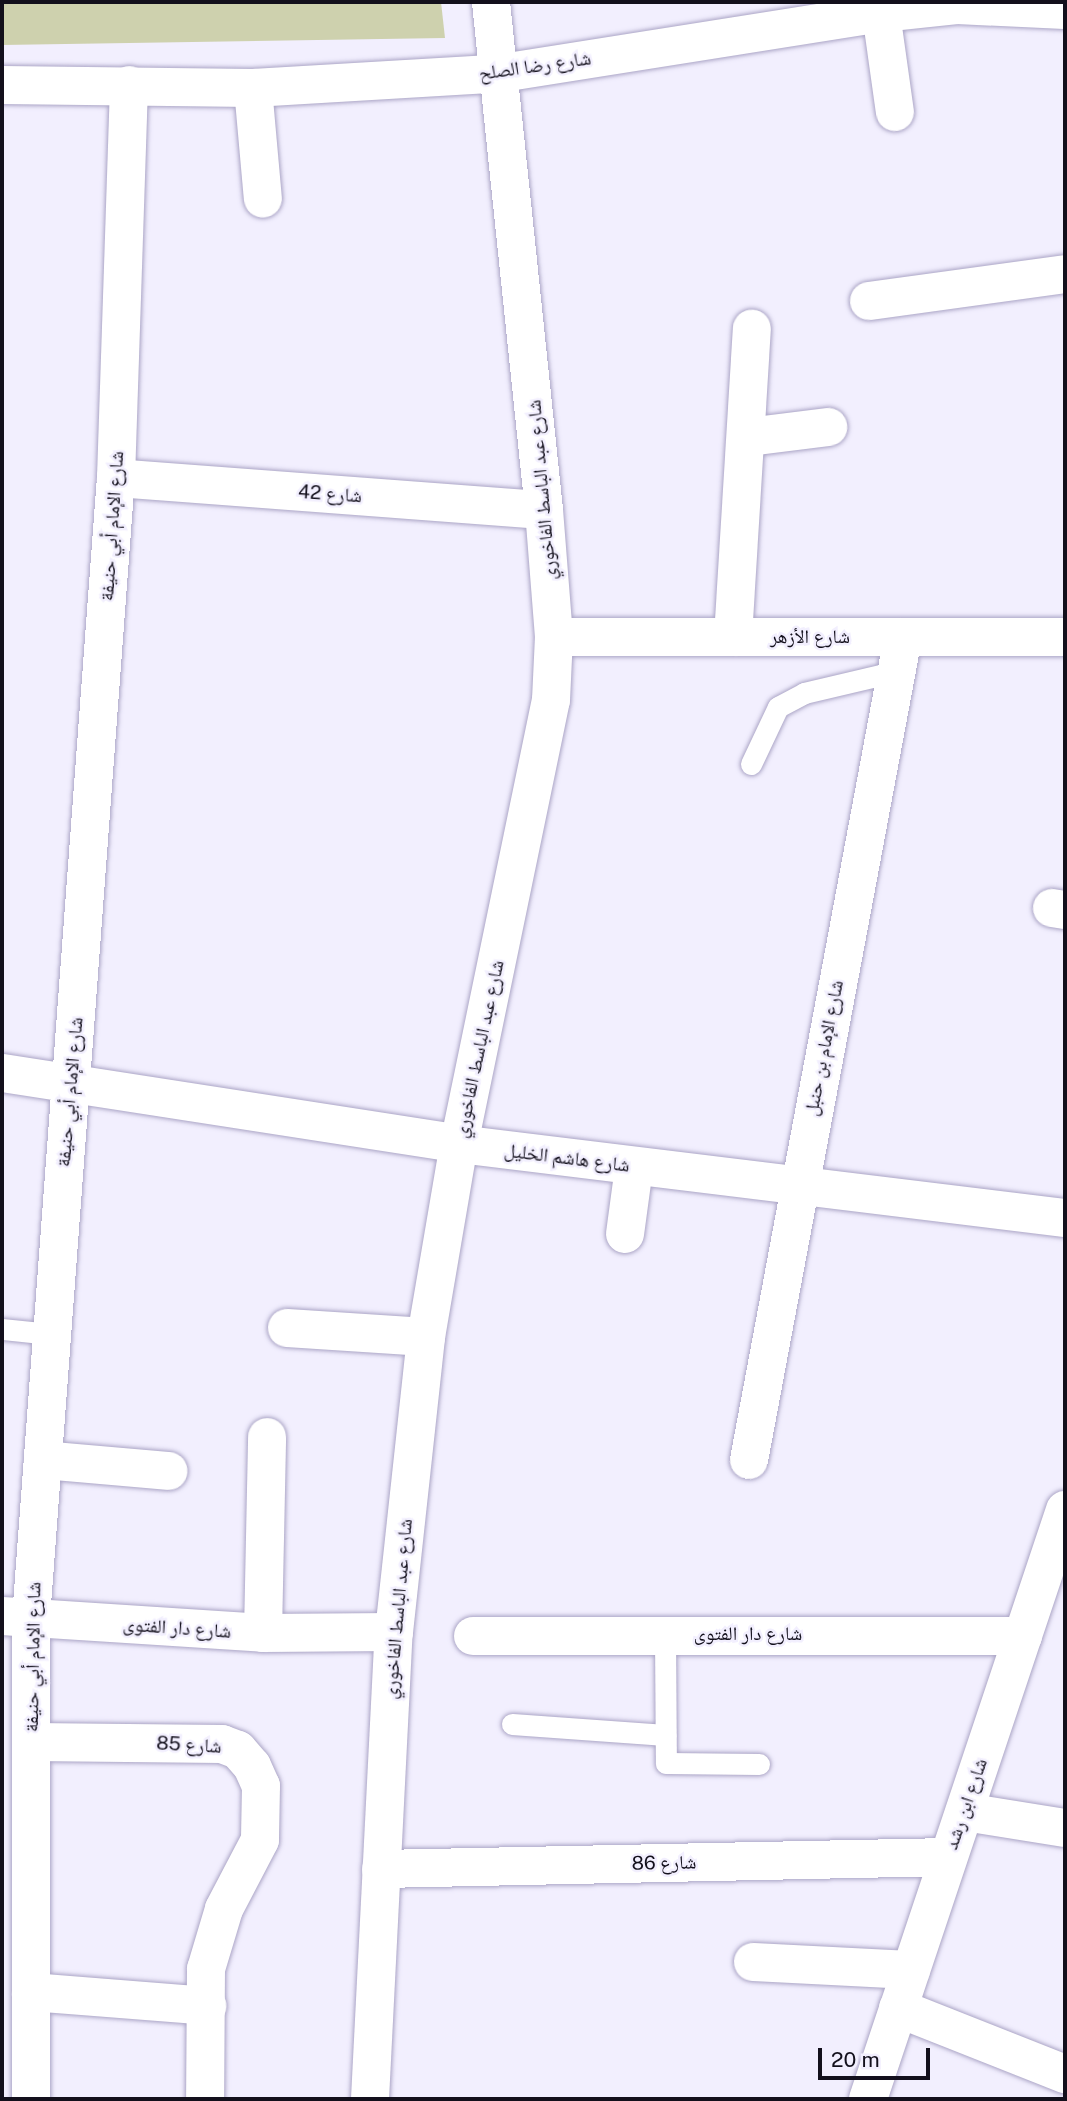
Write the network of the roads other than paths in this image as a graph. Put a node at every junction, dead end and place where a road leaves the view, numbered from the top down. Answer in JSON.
{"nodes":[{"id":1,"x":491,"y":2,"type":"edge"},
{"id":2,"x":957,"y":4,"type":"edge"},
{"id":3,"x":1065,"y":10,"type":"edge"},
{"id":4,"x":881,"y":13,"type":"junction"},
{"id":5,"x":502,"y":73,"type":"junction"},
{"id":6,"x":2,"y":85,"type":"edge"},
{"id":7,"x":129,"y":85,"type":"junction"},
{"id":8,"x":253,"y":88,"type":"junction"},
{"id":9,"x":895,"y":113,"type":"dead end"},
{"id":10,"x":263,"y":199,"type":"dead end"},
{"id":11,"x":1065,"y":274,"type":"edge"},
{"id":12,"x":869,"y":301,"type":"dead end"},
{"id":13,"x":752,"y":329,"type":"dead end"},
{"id":14,"x":828,"y":427,"type":"dead end"},
{"id":15,"x":748,"y":437,"type":"junction"},
{"id":16,"x":116,"y":478,"type":"junction"},
{"id":17,"x":544,"y":510,"type":"junction"},
{"id":18,"x":554,"y":637,"type":"junction"},
{"id":19,"x":733,"y":637,"type":"junction"},
{"id":20,"x":1065,"y":637,"type":"edge"},
{"id":21,"x":900,"y":654,"type":"junction"},
{"id":22,"x":751,"y":764,"type":"dead end"},
{"id":23,"x":2,"y":1073,"type":"edge"},
{"id":24,"x":71,"y":1080,"type":"junction"},
{"id":25,"x":459,"y":1144,"type":"junction"},
{"id":26,"x":635,"y":1167,"type":"junction"},
{"id":27,"x":798,"y":1183,"type":"junction"},
{"id":28,"x":1065,"y":1218,"type":"edge"},
{"id":29,"x":625,"y":1234,"type":"dead end"},
{"id":30,"x":287,"y":1328,"type":"dead end"},
{"id":31,"x":2,"y":1329,"type":"edge"},
{"id":32,"x":50,"y":1334,"type":"junction"},
{"id":33,"x":426,"y":1337,"type":"junction"},
{"id":34,"x":267,"y":1437,"type":"dead end"},
{"id":35,"x":43,"y":1460,"type":"junction"},
{"id":36,"x":749,"y":1460,"type":"dead end"},
{"id":37,"x":169,"y":1471,"type":"dead end"},
{"id":38,"x":1065,"y":1510,"type":"edge"},
{"id":39,"x":17,"y":1617,"type":"edge"},
{"id":40,"x":394,"y":1632,"type":"junction"},
{"id":41,"x":263,"y":1633,"type":"junction"},
{"id":42,"x":664,"y":1634,"type":"junction"},
{"id":43,"x":473,"y":1636,"type":"dead end"},
{"id":44,"x":1023,"y":1636,"type":"junction"},
{"id":45,"x":512,"y":1724,"type":"dead end"},
{"id":46,"x":666,"y":1735,"type":"junction"},
{"id":47,"x":32,"y":1742,"type":"junction"},
{"id":48,"x":759,"y":1765,"type":"dead end"},
{"id":49,"x":965,"y":1812,"type":"junction"},
{"id":50,"x":1065,"y":1828,"type":"edge"},
{"id":51,"x":16,"y":1853,"type":"edge"},
{"id":52,"x":948,"y":1857,"type":"junction"},
{"id":53,"x":381,"y":1869,"type":"junction"},
{"id":54,"x":753,"y":1962,"type":"dead end"},
{"id":55,"x":911,"y":1970,"type":"junction"},
{"id":56,"x":31,"y":1992,"type":"junction"},
{"id":57,"x":207,"y":2006,"type":"junction"},
{"id":58,"x":898,"y":2008,"type":"junction"},
{"id":59,"x":1065,"y":2074,"type":"edge"},
{"id":60,"x":31,"y":2099,"type":"edge"},
{"id":61,"x":205,"y":2099,"type":"edge"},
{"id":62,"x":370,"y":2099,"type":"edge"},
{"id":63,"x":868,"y":2099,"type":"edge"}],
"edges":[{"from":1,"to":5,"type":"street","name":"شارع عبد الباسط الفاخوري"},
{"from":2,"to":3,"type":"street","name":"شارع رضا الصلح"},
{"from":2,"to":4,"type":"street","name":"شارع رضا الصلح"},
{"from":4,"to":5,"type":"street","name":"شارع رضا الصلح"},
{"from":4,"to":9,"type":"street"},
{"from":5,"to":8,"type":"street","name":"شارع رضا الصلح"},
{"from":5,"to":17,"type":"street","name":"شارع عبد الباسط الفاخوري"},
{"from":6,"to":7,"type":"street","name":"شارع رضا الصلح"},
{"from":7,"to":8,"type":"street","name":"شارع رضا الصلح"},
{"from":7,"to":16,"type":"street","name":"شارع الإمام أبي حنيفة"},
{"from":8,"to":10,"type":"street"},
{"from":11,"to":12,"type":"street"},
{"from":13,"to":15,"type":"street"},
{"from":14,"to":15,"type":"street"},
{"from":15,"to":19,"type":"street"},
{"from":16,"to":17,"type":"street","name":"شارع 42"},
{"from":16,"to":24,"type":"street","name":"شارع الإمام أبي حنيفة"},
{"from":17,"to":18,"type":"street","name":"شارع عبد الباسط الفاخوري"},
{"from":18,"to":19,"type":"street","name":"شارع الأزهر"},
{"from":18,"to":25,"type":"street","name":"شارع عبد الباسط الفاخوري"},
{"from":19,"to":21,"type":"street","name":"شارع الأزهر"},
{"from":20,"to":21,"type":"street","name":"شارع الأزهر"},
{"from":21,"to":22,"type":"lane"},
{"from":21,"to":27,"type":"street","name":"شارع الإمام بن حنبل"},
{"from":23,"to":24,"type":"street","name":"شارع هاشم الخليل"},
{"from":24,"to":25,"type":"street","name":"شارع هاشم الخليل"},
{"from":24,"to":32,"type":"street","name":"شارع الإمام أبي حنيفة"},
{"from":25,"to":26,"type":"street","name":"شارع هاشم الخليل"},
{"from":25,"to":33,"type":"street","name":"شارع عبد الباسط الفاخوري"},
{"from":26,"to":27,"type":"street","name":"شارع هاشم الخليل"},
{"from":26,"to":29,"type":"street"},
{"from":27,"to":28,"type":"street","name":"شارع هاشم الخليل"},
{"from":27,"to":36,"type":"street","name":"شارع الإمام بن حنبل"},
{"from":30,"to":33,"type":"street"},
{"from":31,"to":32,"type":"lane"},
{"from":32,"to":35,"type":"street","name":"شارع الإمام أبي حنيفة"},
{"from":33,"to":40,"type":"street","name":"شارع عبد الباسط الفاخوري"},
{"from":34,"to":41,"type":"street"},
{"from":35,"to":37,"type":"street"},
{"from":35,"to":39,"type":"street","name":"شارع الإمام أبي حنيفة"},
{"from":38,"to":44,"type":"street","name":"شارع ابن رشد"},
{"from":39,"to":41,"type":"street","name":"شارع دار الفتوى"},
{"from":39,"to":47,"type":"street","name":"شارع الإمام أبي حنيفة"},
{"from":40,"to":41,"type":"street","name":"شارع دار الفتوى"},
{"from":40,"to":53,"type":"street","name":"شارع عبد الباسط الفاخوري"},
{"from":42,"to":43,"type":"street","name":"شارع دار الفتوى"},
{"from":42,"to":44,"type":"street","name":"شارع دار الفتوى"},
{"from":42,"to":46,"type":"lane"},
{"from":44,"to":49,"type":"street","name":"شارع ابن رشد"},
{"from":45,"to":46,"type":"lane"},
{"from":46,"to":48,"type":"lane"},
{"from":47,"to":51,"type":"street","name":"شارع الإمام أبي حنيفة"},
{"from":47,"to":57,"type":"street","name":"شارع 85"},
{"from":49,"to":50,"type":"street"},
{"from":49,"to":52,"type":"street","name":"شارع ابن رشد"},
{"from":51,"to":56,"type":"street","name":"شارع الإمام أبي حنيفة"},
{"from":52,"to":53,"type":"street","name":"شارع 86"},
{"from":52,"to":55,"type":"street","name":"شارع ابن رشد"},
{"from":53,"to":62,"type":"street","name":"شارع عبد الباسط الفاخوري"},
{"from":54,"to":55,"type":"street"},
{"from":55,"to":58,"type":"street","name":"شارع ابن رشد"},
{"from":56,"to":57,"type":"street"},
{"from":56,"to":60,"type":"street","name":"شارع الإمام أبي حنيفة"},
{"from":57,"to":61,"type":"street","name":"شارع 85"},
{"from":58,"to":59,"type":"street"},
{"from":58,"to":63,"type":"street","name":"شارع ابن رشد"}]}
